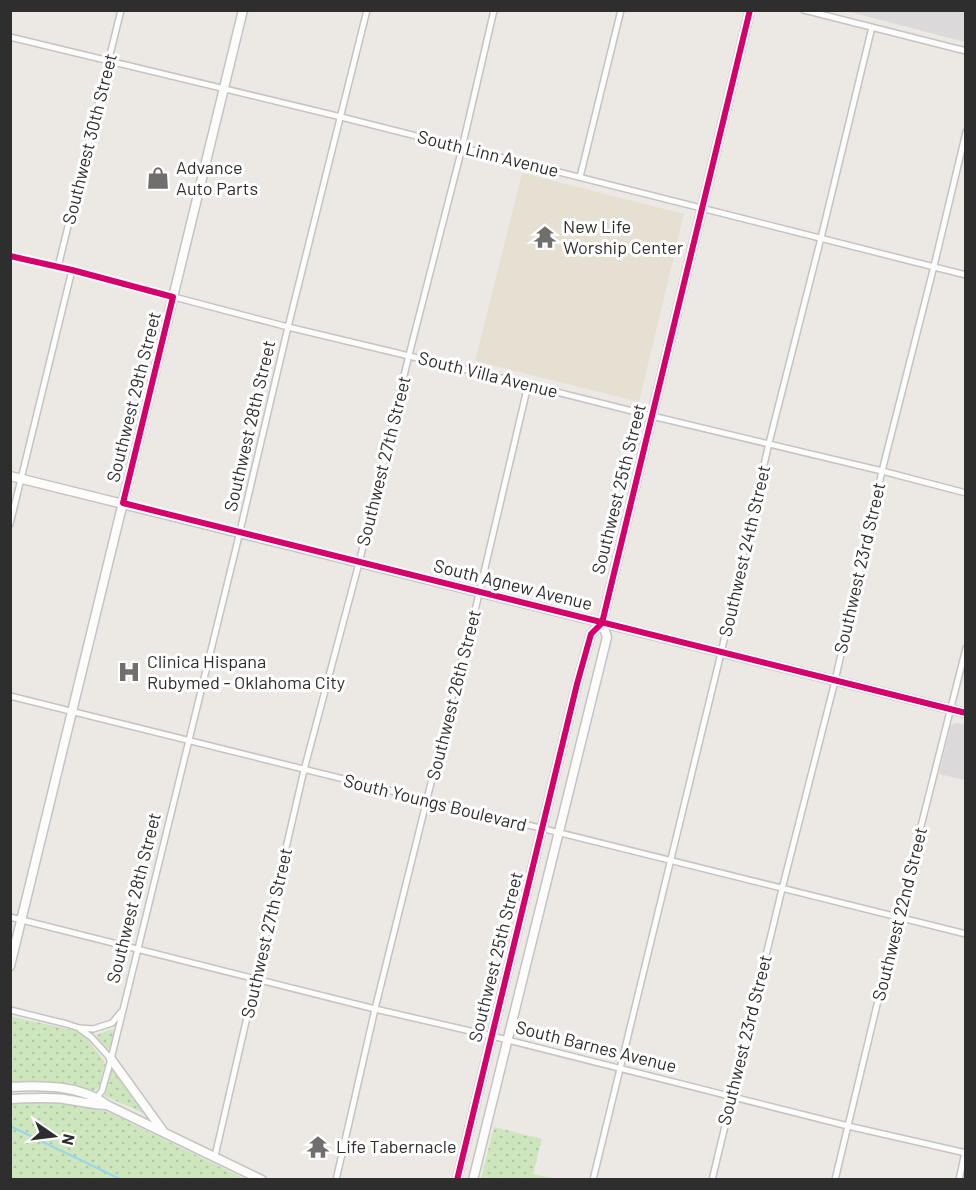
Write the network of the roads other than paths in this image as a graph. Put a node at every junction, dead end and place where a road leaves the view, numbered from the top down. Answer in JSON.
{"nodes":[{"id":1,"x":122,"y":10,"type":"edge"},
{"id":2,"x":243,"y":10,"type":"edge"},
{"id":3,"x":367,"y":10,"type":"edge"},
{"id":4,"x":494,"y":10,"type":"edge"},
{"id":5,"x":621,"y":10,"type":"edge"},
{"id":6,"x":750,"y":10,"type":"edge"},
{"id":7,"x":804,"y":10,"type":"edge"},
{"id":8,"x":872,"y":27,"type":"junction"},
{"id":9,"x":10,"y":37,"type":"edge"},
{"id":10,"x":966,"y":51,"type":"edge"},
{"id":11,"x":109,"y":61,"type":"junction"},
{"id":12,"x":224,"y":89,"type":"junction"},
{"id":13,"x":341,"y":117,"type":"junction"},
{"id":14,"x":966,"y":132,"type":"edge"},
{"id":15,"x":462,"y":148,"type":"junction"},
{"id":16,"x":580,"y":177,"type":"junction"},
{"id":17,"x":702,"y":207,"type":"junction"},
{"id":18,"x":821,"y":238,"type":"junction"},
{"id":19,"x":10,"y":256,"type":"edge"},
{"id":20,"x":934,"y":266,"type":"junction"},
{"id":21,"x":58,"y":267,"type":"junction"},
{"id":22,"x":72,"y":270,"type":"junction"},
{"id":23,"x":966,"y":274,"type":"edge"},
{"id":24,"x":173,"y":297,"type":"junction"},
{"id":25,"x":288,"y":327,"type":"junction"},
{"id":26,"x":409,"y":355,"type":"junction"},
{"id":27,"x":528,"y":385,"type":"junction"},
{"id":28,"x":652,"y":416,"type":"junction"},
{"id":29,"x":770,"y":443,"type":"junction"},
{"id":30,"x":882,"y":471,"type":"junction"},
{"id":31,"x":10,"y":476,"type":"edge"},
{"id":32,"x":22,"y":479,"type":"junction"},
{"id":33,"x":966,"y":493,"type":"edge"},
{"id":34,"x":123,"y":503,"type":"junction"},
{"id":35,"x":10,"y":524,"type":"edge"},
{"id":36,"x":240,"y":533,"type":"junction"},
{"id":37,"x":359,"y":563,"type":"junction"},
{"id":38,"x":479,"y":593,"type":"junction"},
{"id":39,"x":602,"y":623,"type":"junction"},
{"id":40,"x":966,"y":648,"type":"edge"},
{"id":41,"x":721,"y":653,"type":"junction"},
{"id":42,"x":835,"y":681,"type":"junction"},
{"id":43,"x":10,"y":696,"type":"edge"},
{"id":44,"x":951,"y":710,"type":"junction"},
{"id":45,"x":72,"y":712,"type":"junction"},
{"id":46,"x":966,"y":713,"type":"edge"},
{"id":47,"x":189,"y":741,"type":"junction"},
{"id":48,"x":304,"y":770,"type":"junction"},
{"id":49,"x":428,"y":800,"type":"junction"},
{"id":50,"x":542,"y":829,"type":"junction"},
{"id":51,"x":559,"y":833,"type":"junction"},
{"id":52,"x":670,"y":860,"type":"junction"},
{"id":53,"x":782,"y":889,"type":"junction"},
{"id":54,"x":10,"y":917,"type":"edge"},
{"id":55,"x":898,"y":917,"type":"junction"},
{"id":56,"x":22,"y":920,"type":"junction"},
{"id":57,"x":966,"y":934,"type":"edge"},
{"id":58,"x":137,"y":948,"type":"junction"},
{"id":59,"x":10,"y":966,"type":"edge"},
{"id":60,"x":256,"y":978,"type":"junction"},
{"id":61,"x":375,"y":1009,"type":"junction"},
{"id":62,"x":10,"y":1010,"type":"edge"},
{"id":63,"x":122,"y":1011,"type":"junction"},
{"id":64,"x":80,"y":1028,"type":"junction"},
{"id":65,"x":492,"y":1036,"type":"junction"},
{"id":66,"x":508,"y":1040,"type":"junction"},
{"id":67,"x":111,"y":1059,"type":"junction"},
{"id":68,"x":620,"y":1068,"type":"junction"},
{"id":69,"x":10,"y":1087,"type":"edge"},
{"id":70,"x":732,"y":1096,"type":"junction"},
{"id":71,"x":97,"y":1097,"type":"junction"},
{"id":72,"x":10,"y":1099,"type":"edge"},
{"id":73,"x":107,"y":1105,"type":"junction"},
{"id":74,"x":848,"y":1126,"type":"junction"},
{"id":75,"x":164,"y":1131,"type":"junction"},
{"id":76,"x":965,"y":1153,"type":"edge"},
{"id":77,"x":215,"y":1156,"type":"junction"},
{"id":78,"x":262,"y":1179,"type":"edge"},
{"id":79,"x":336,"y":1179,"type":"edge"},
{"id":80,"x":457,"y":1179,"type":"edge"},
{"id":81,"x":473,"y":1179,"type":"edge"},
{"id":82,"x":593,"y":1179,"type":"edge"},
{"id":83,"x":712,"y":1179,"type":"edge"},
{"id":84,"x":835,"y":1179,"type":"edge"},
{"id":85,"x":958,"y":1179,"type":"edge"}],
"edges":[{"from":1,"to":11,"type":"street","name":"Southwest 30th Street"},
{"from":2,"to":12,"type":"main road","name":"Southwest 29th Street"},
{"from":3,"to":13,"type":"street","name":"Southwest 28th Street"},
{"from":4,"to":15,"type":"street","name":"Southwest 27th Street"},
{"from":5,"to":16,"type":"street"},
{"from":6,"to":17,"type":"main road","name":"Southwest 25th Street"},
{"from":7,"to":8,"type":"street"},
{"from":8,"to":10,"type":"street"},
{"from":8,"to":18,"type":"street","name":"Southwest 24th Street"},
{"from":9,"to":11,"type":"street","name":"South Linn Avenue"},
{"from":11,"to":12,"type":"street","name":"South Linn Avenue"},
{"from":11,"to":21,"type":"street","name":"Southwest 30th Street"},
{"from":12,"to":13,"type":"street","name":"South Linn Avenue"},
{"from":12,"to":24,"type":"main road","name":"Southwest 29th Street"},
{"from":13,"to":15,"type":"street","name":"South Linn Avenue"},
{"from":13,"to":25,"type":"street","name":"Southwest 28th Street"},
{"from":14,"to":20,"type":"street","name":"Southwest 23rd Street"},
{"from":15,"to":16,"type":"street","name":"South Linn Avenue"},
{"from":15,"to":26,"type":"street","name":"Southwest 27th Street"},
{"from":16,"to":17,"type":"street","name":"South Linn Avenue"},
{"from":17,"to":18,"type":"street","name":"South Linn Avenue"},
{"from":17,"to":28,"type":"main road","name":"Southwest 25th Street"},
{"from":18,"to":20,"type":"street","name":"South Linn Avenue"},
{"from":18,"to":29,"type":"street","name":"Southwest 24th Street"},
{"from":19,"to":21,"type":"street","name":"South Villa Avenue"},
{"from":20,"to":23,"type":"street","name":"South Linn Avenue"},
{"from":20,"to":30,"type":"street","name":"Southwest 23rd Street"},
{"from":21,"to":22,"type":"street","name":"South Villa Avenue"},
{"from":22,"to":24,"type":"street","name":"South Villa Avenue"},
{"from":22,"to":32,"type":"street"},
{"from":24,"to":25,"type":"street","name":"South Villa Avenue"},
{"from":24,"to":34,"type":"main road","name":"Southwest 29th Street"},
{"from":25,"to":26,"type":"street","name":"South Villa Avenue"},
{"from":25,"to":36,"type":"street","name":"Southwest 28th Street"},
{"from":26,"to":27,"type":"street","name":"South Villa Avenue"},
{"from":26,"to":37,"type":"street","name":"Southwest 27th Street"},
{"from":27,"to":28,"type":"street","name":"South Villa Avenue"},
{"from":27,"to":38,"type":"street","name":"Southwest 26th Street"},
{"from":28,"to":29,"type":"street","name":"South Villa Avenue"},
{"from":28,"to":39,"type":"main road","name":"Southwest 25th Street"},
{"from":29,"to":30,"type":"street","name":"South Villa Avenue"},
{"from":29,"to":41,"type":"street","name":"Southwest 24th Street"},
{"from":30,"to":33,"type":"street","name":"South Villa Avenue"},
{"from":30,"to":42,"type":"street","name":"Southwest 23rd Street"},
{"from":31,"to":32,"type":"main road","name":"South Agnew Avenue"},
{"from":32,"to":34,"type":"main road","name":"South Agnew Avenue"},
{"from":32,"to":35,"type":"street"},
{"from":34,"to":36,"type":"main road","name":"South Agnew Avenue"},
{"from":34,"to":45,"type":"main road","name":"Southwest 29th Street"},
{"from":36,"to":37,"type":"main road","name":"South Agnew Avenue"},
{"from":36,"to":47,"type":"street","name":"Southwest 28th Street"},
{"from":37,"to":38,"type":"main road","name":"South Agnew Avenue"},
{"from":37,"to":48,"type":"street","name":"Southwest 27th Street"},
{"from":38,"to":39,"type":"main road","name":"South Agnew Avenue"},
{"from":38,"to":49,"type":"street","name":"Southwest 26th Street"},
{"from":39,"to":41,"type":"main road","name":"South Agnew Avenue"},
{"from":39,"to":50,"type":"main road","name":"Southwest 25th Street"},
{"from":39,"to":51,"type":"main road","name":"Southwest 25th Street"},
{"from":40,"to":44,"type":"street","name":"Southwest 22nd Street"},
{"from":41,"to":42,"type":"main road","name":"South Agnew Avenue"},
{"from":41,"to":52,"type":"street","name":"Southwest 24th Street"},
{"from":42,"to":44,"type":"main road","name":"South Agnew Avenue"},
{"from":42,"to":53,"type":"street","name":"Southwest 23rd Street"},
{"from":43,"to":45,"type":"street","name":"South Youngs Boulevard"},
{"from":44,"to":46,"type":"main road","name":"South Agnew Avenue"},
{"from":44,"to":55,"type":"street","name":"Southwest 22nd Street"},
{"from":45,"to":47,"type":"street","name":"South Youngs Boulevard"},
{"from":45,"to":56,"type":"main road","name":"Southwest 29th Street"},
{"from":47,"to":48,"type":"street","name":"South Youngs Boulevard"},
{"from":47,"to":58,"type":"street","name":"Southwest 28th Street"},
{"from":48,"to":49,"type":"street","name":"South Youngs Boulevard"},
{"from":48,"to":60,"type":"street","name":"Southwest 27th Street"},
{"from":49,"to":50,"type":"street","name":"South Youngs Boulevard"},
{"from":49,"to":61,"type":"street","name":"Southwest 26th Street"},
{"from":50,"to":51,"type":"street","name":"South Youngs Boulevard"},
{"from":50,"to":65,"type":"main road","name":"Southwest 25th Street"},
{"from":51,"to":52,"type":"street","name":"South Youngs Boulevard"},
{"from":51,"to":66,"type":"main road","name":"Southwest 25th Street"},
{"from":52,"to":53,"type":"street","name":"South Youngs Boulevard"},
{"from":52,"to":68,"type":"street","name":"Southwest 24th Street"},
{"from":53,"to":55,"type":"street","name":"South Youngs Boulevard"},
{"from":53,"to":70,"type":"street","name":"Southwest 23rd Street"},
{"from":54,"to":56,"type":"street","name":"South Barnes Avenue"},
{"from":55,"to":57,"type":"street","name":"South Youngs Boulevard"},
{"from":55,"to":74,"type":"street","name":"Southwest 22nd Street"},
{"from":56,"to":58,"type":"street","name":"South Barnes Avenue"},
{"from":56,"to":59,"type":"main road","name":"Southwest 29th Street"},
{"from":58,"to":60,"type":"street","name":"South Barnes Avenue"},
{"from":58,"to":63,"type":"street","name":"Southwest 28th Street"},
{"from":60,"to":61,"type":"street","name":"South Barnes Avenue"},
{"from":60,"to":77,"type":"street","name":"Southwest 27th Street"},
{"from":61,"to":65,"type":"street","name":"South Barnes Avenue"},
{"from":61,"to":79,"type":"street","name":"Southwest 26th Street"},
{"from":62,"to":64,"type":"street"},
{"from":63,"to":64,"type":"street"},
{"from":63,"to":67,"type":"street","name":"Southwest 28th Street"},
{"from":64,"to":67,"type":"street"},
{"from":65,"to":66,"type":"street","name":"South Barnes Avenue"},
{"from":65,"to":80,"type":"main road","name":"Southwest 25th Street"},
{"from":66,"to":68,"type":"street","name":"South Barnes Avenue"},
{"from":66,"to":81,"type":"main road","name":"Southwest 25th Street"},
{"from":67,"to":71,"type":"street","name":"Southwest 28th Street"},
{"from":67,"to":75,"type":"main road"},
{"from":68,"to":70,"type":"street","name":"South Barnes Avenue"},
{"from":68,"to":82,"type":"street","name":"Southwest 24th Street"},
{"from":69,"to":71,"type":"main road"},
{"from":70,"to":74,"type":"street","name":"South Barnes Avenue"},
{"from":70,"to":83,"type":"street","name":"Southwest 23rd Street"},
{"from":71,"to":73,"type":"main road"},
{"from":72,"to":73,"type":"main road"},
{"from":73,"to":75,"type":"main road"},
{"from":74,"to":76,"type":"street","name":"South Barnes Avenue"},
{"from":74,"to":84,"type":"street","name":"Southwest 22nd Street"},
{"from":75,"to":77,"type":"main road"},
{"from":76,"to":85,"type":"street"},
{"from":77,"to":78,"type":"main road"}]}
